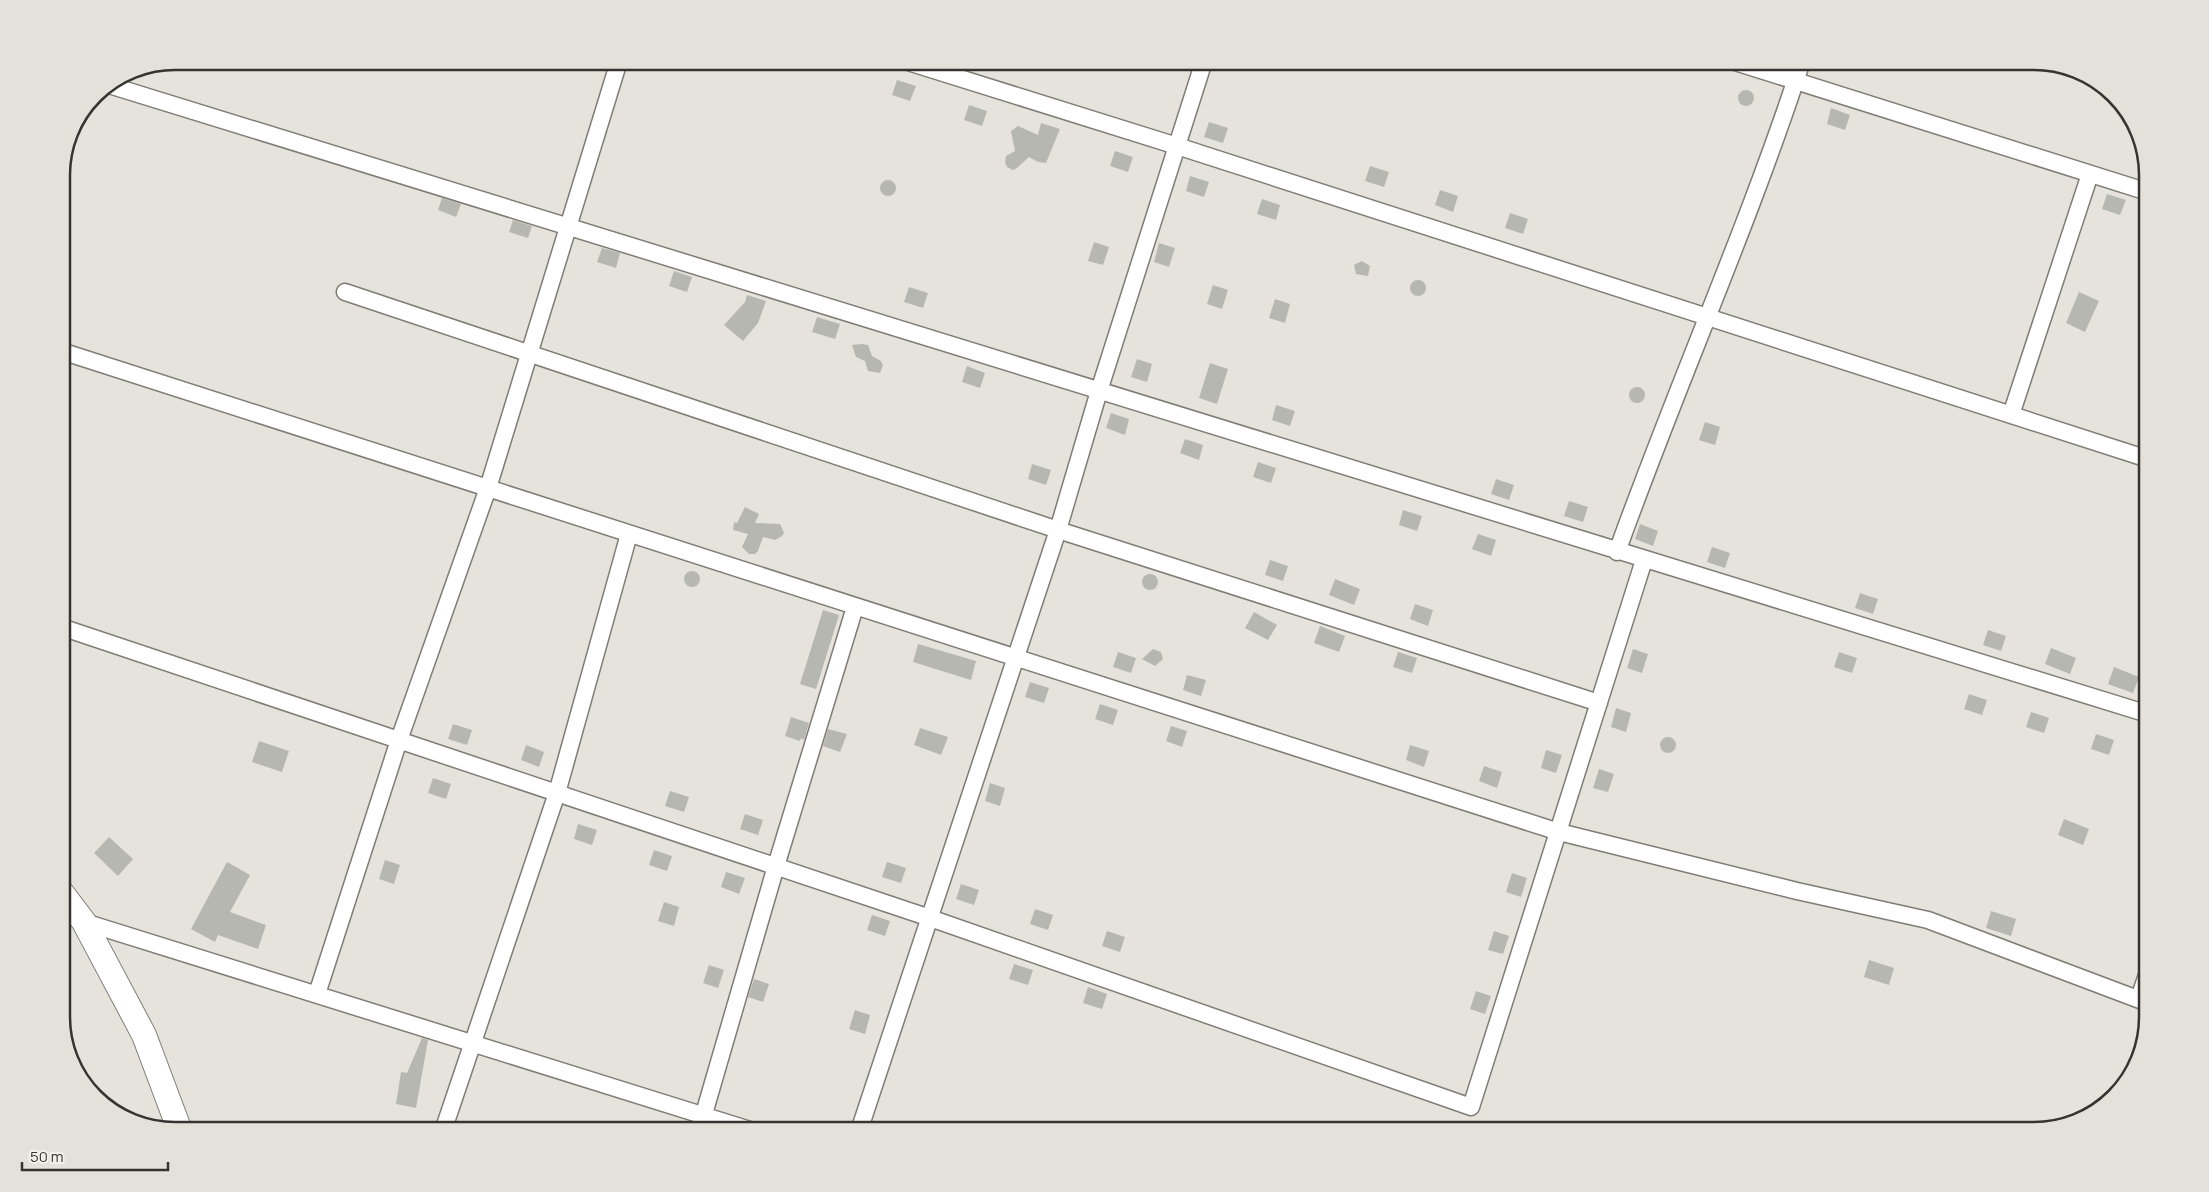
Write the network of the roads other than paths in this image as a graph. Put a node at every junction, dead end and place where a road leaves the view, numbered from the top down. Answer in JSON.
{"nodes":[{"id":1,"x":616,"y":70,"type":"edge"},
{"id":2,"x":934,"y":70,"type":"edge"},
{"id":3,"x":1201,"y":70,"type":"edge"},
{"id":4,"x":1761,"y":70,"type":"edge"},
{"id":5,"x":1799,"y":70,"type":"edge"},
{"id":6,"x":1796,"y":81,"type":"junction"},
{"id":7,"x":118,"y":88,"type":"edge"},
{"id":8,"x":1177,"y":146,"type":"junction"},
{"id":9,"x":2090,"y":174,"type":"junction"},
{"id":10,"x":2139,"y":189,"type":"edge"},
{"id":11,"x":570,"y":227,"type":"junction"},
{"id":12,"x":345,"y":292,"type":"dead end"},
{"id":13,"x":1706,"y":318,"type":"junction"},
{"id":14,"x":70,"y":354,"type":"edge"},
{"id":15,"x":530,"y":354,"type":"junction"},
{"id":16,"x":1099,"y":391,"type":"junction"},
{"id":17,"x":2011,"y":415,"type":"junction"},
{"id":18,"x":2139,"y":456,"type":"edge"},
{"id":19,"x":488,"y":488,"type":"junction"},
{"id":20,"x":1058,"y":530,"type":"junction"},
{"id":21,"x":628,"y":534,"type":"junction"},
{"id":22,"x":1617,"y":552,"type":"junction"},
{"id":23,"x":1644,"y":560,"type":"junction"},
{"id":24,"x":855,"y":607,"type":"junction"},
{"id":25,"x":70,"y":630,"type":"edge"},
{"id":26,"x":1015,"y":658,"type":"junction"},
{"id":27,"x":1598,"y":703,"type":"junction"},
{"id":28,"x":2139,"y":711,"type":"edge"},
{"id":29,"x":399,"y":740,"type":"junction"},
{"id":30,"x":557,"y":793,"type":"junction"},
{"id":31,"x":1559,"y":832,"type":"junction"},
{"id":32,"x":776,"y":866,"type":"junction"},
{"id":33,"x":70,"y":904,"type":"edge"},
{"id":34,"x":930,"y":918,"type":"junction"},
{"id":35,"x":84,"y":922,"type":"junction"},
{"id":36,"x":317,"y":994,"type":"junction"},
{"id":37,"x":2139,"y":999,"type":"edge"},
{"id":38,"x":474,"y":1043,"type":"junction"},
{"id":39,"x":177,"y":1122,"type":"edge"},
{"id":40,"x":446,"y":1122,"type":"edge"},
{"id":41,"x":699,"y":1122,"type":"edge"},
{"id":42,"x":702,"y":1122,"type":"edge"},
{"id":43,"x":862,"y":1122,"type":"edge"}],
"edges":[{"from":1,"to":11,"type":"street"},
{"from":2,"to":8,"type":"street"},
{"from":3,"to":8,"type":"street"},
{"from":4,"to":6,"type":"street"},
{"from":5,"to":6,"type":"street"},
{"from":6,"to":9,"type":"street"},
{"from":6,"to":13,"type":"street"},
{"from":7,"to":11,"type":"street"},
{"from":8,"to":13,"type":"street"},
{"from":8,"to":16,"type":"street"},
{"from":9,"to":10,"type":"street"},
{"from":9,"to":17,"type":"street"},
{"from":11,"to":15,"type":"street"},
{"from":11,"to":16,"type":"street"},
{"from":12,"to":15,"type":"street"},
{"from":13,"to":17,"type":"street"},
{"from":13,"to":22,"type":"street"},
{"from":14,"to":19,"type":"street"},
{"from":15,"to":19,"type":"street"},
{"from":15,"to":20,"type":"street"},
{"from":16,"to":20,"type":"street"},
{"from":16,"to":22,"type":"street"},
{"from":17,"to":18,"type":"street"},
{"from":19,"to":21,"type":"street"},
{"from":19,"to":29,"type":"street"},
{"from":20,"to":26,"type":"street"},
{"from":20,"to":27,"type":"street"},
{"from":21,"to":24,"type":"street"},
{"from":21,"to":30,"type":"street"},
{"from":22,"to":23,"type":"street"},
{"from":23,"to":27,"type":"street"},
{"from":23,"to":28,"type":"street"},
{"from":24,"to":26,"type":"street"},
{"from":24,"to":32,"type":"street"},
{"from":25,"to":29,"type":"street"},
{"from":26,"to":31,"type":"street"},
{"from":26,"to":34,"type":"street"},
{"from":27,"to":31,"type":"street"},
{"from":29,"to":30,"type":"street"},
{"from":29,"to":36,"type":"street"},
{"from":30,"to":32,"type":"street"},
{"from":30,"to":38,"type":"street"},
{"from":31,"to":34,"type":"street"},
{"from":31,"to":37,"type":"street"},
{"from":32,"to":34,"type":"street"},
{"from":32,"to":42,"type":"street"},
{"from":33,"to":35,"type":"main road"},
{"from":34,"to":43,"type":"street"},
{"from":35,"to":36,"type":"street"},
{"from":35,"to":39,"type":"main road"},
{"from":36,"to":38,"type":"street"},
{"from":38,"to":40,"type":"street"},
{"from":38,"to":41,"type":"street"}]}
